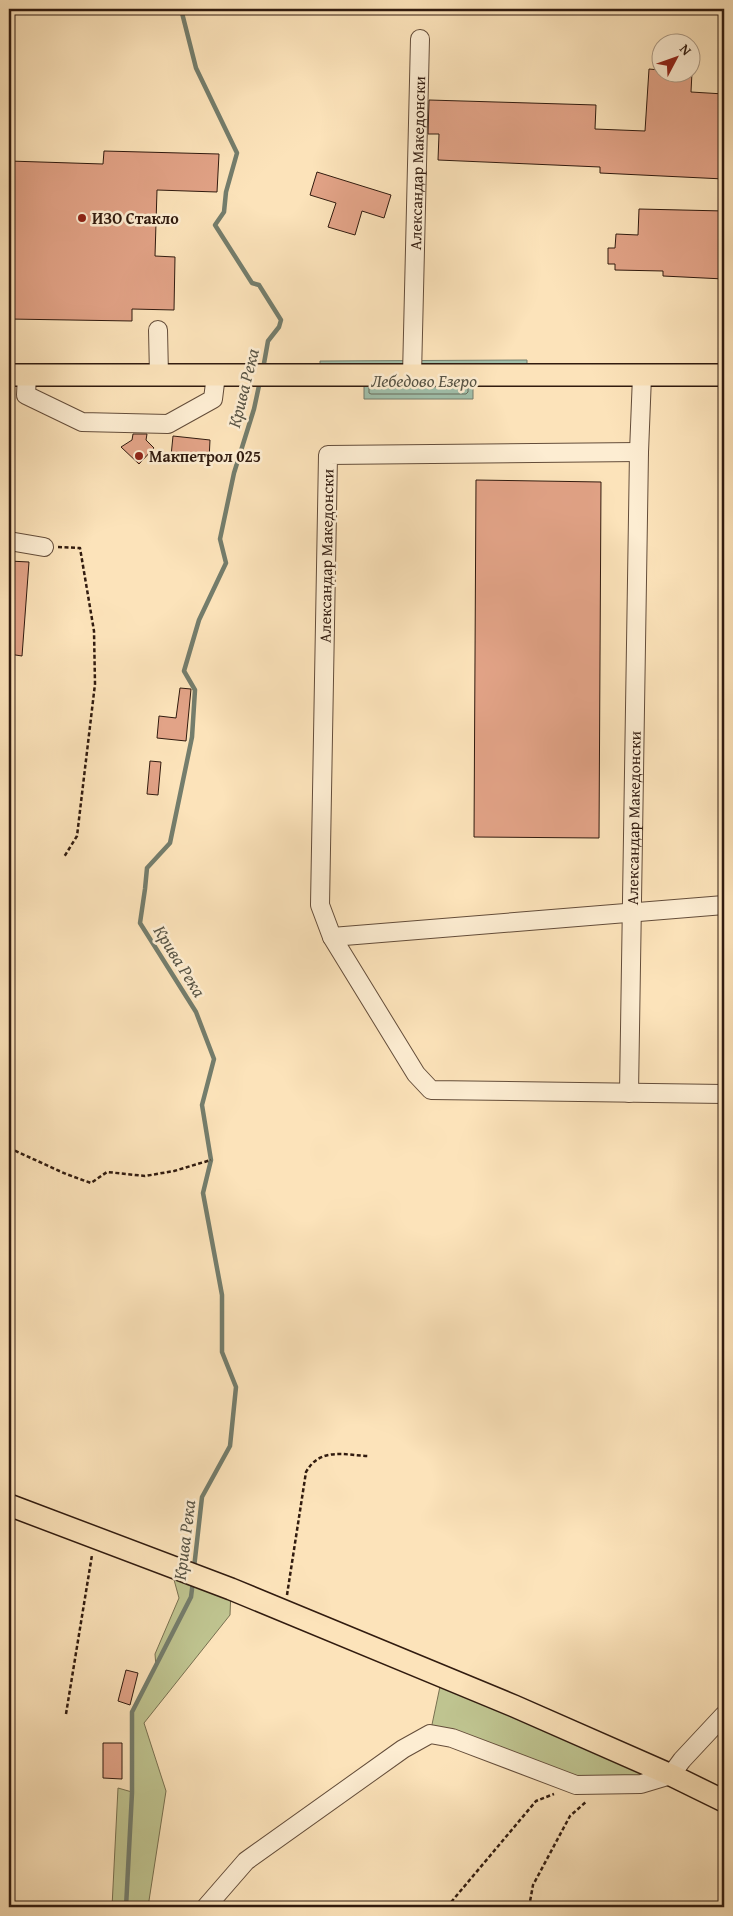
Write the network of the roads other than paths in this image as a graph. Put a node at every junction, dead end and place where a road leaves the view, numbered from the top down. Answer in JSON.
{"nodes":[{"id":1,"x":420,"y":39,"type":"dead end"},
{"id":2,"x":158,"y":330,"type":"dead end"},
{"id":3,"x":18,"y":375,"type":"edge"},
{"id":4,"x":159,"y":375,"type":"junction"},
{"id":5,"x":216,"y":375,"type":"junction"},
{"id":6,"x":412,"y":375,"type":"junction"},
{"id":7,"x":724,"y":375,"type":"edge"},
{"id":8,"x":642,"y":376,"type":"junction"},
{"id":9,"x":639,"y":452,"type":"junction"},
{"id":10,"x":9,"y":542,"type":"edge"},
{"id":11,"x":44,"y":547,"type":"road end"},
{"id":12,"x":724,"y":905,"type":"edge"},
{"id":13,"x":633,"y":913,"type":"junction"},
{"id":14,"x":332,"y":937,"type":"junction"},
{"id":15,"x":629,"y":1093,"type":"junction"},
{"id":16,"x":724,"y":1094,"type":"edge"},
{"id":17,"x":9,"y":1505,"type":"edge"},
{"id":18,"x":724,"y":1715,"type":"edge"},
{"id":19,"x":671,"y":1775,"type":"junction"},
{"id":20,"x":724,"y":1800,"type":"edge"},
{"id":21,"x":206,"y":1907,"type":"edge"}],
"edges":[{"from":1,"to":6,"type":"lane","name":"Александар Македонски"},
{"from":2,"to":4,"type":"lane"},
{"from":3,"to":4,"type":"main road"},
{"from":3,"to":5,"type":"lane"},
{"from":4,"to":5,"type":"main road"},
{"from":5,"to":6,"type":"main road"},
{"from":6,"to":8,"type":"main road"},
{"from":7,"to":8,"type":"main road"},
{"from":8,"to":9,"type":"lane","name":"Александар Македонски"},
{"from":9,"to":13,"type":"lane","name":"Александар Македонски"},
{"from":9,"to":14,"type":"lane","name":"Александар Македонски"},
{"from":10,"to":11,"type":"lane"},
{"from":12,"to":13,"type":"lane","name":"Александар Македонски"},
{"from":13,"to":14,"type":"lane","name":"Александар Македонски"},
{"from":13,"to":15,"type":"lane","name":"Александар Македонски"},
{"from":14,"to":15,"type":"lane","name":"Александар Македонски"},
{"from":15,"to":16,"type":"lane","name":"Александар Македонски"},
{"from":17,"to":19,"type":"main road"},
{"from":18,"to":19,"type":"lane"},
{"from":19,"to":20,"type":"main road"},
{"from":19,"to":21,"type":"lane"}]}
